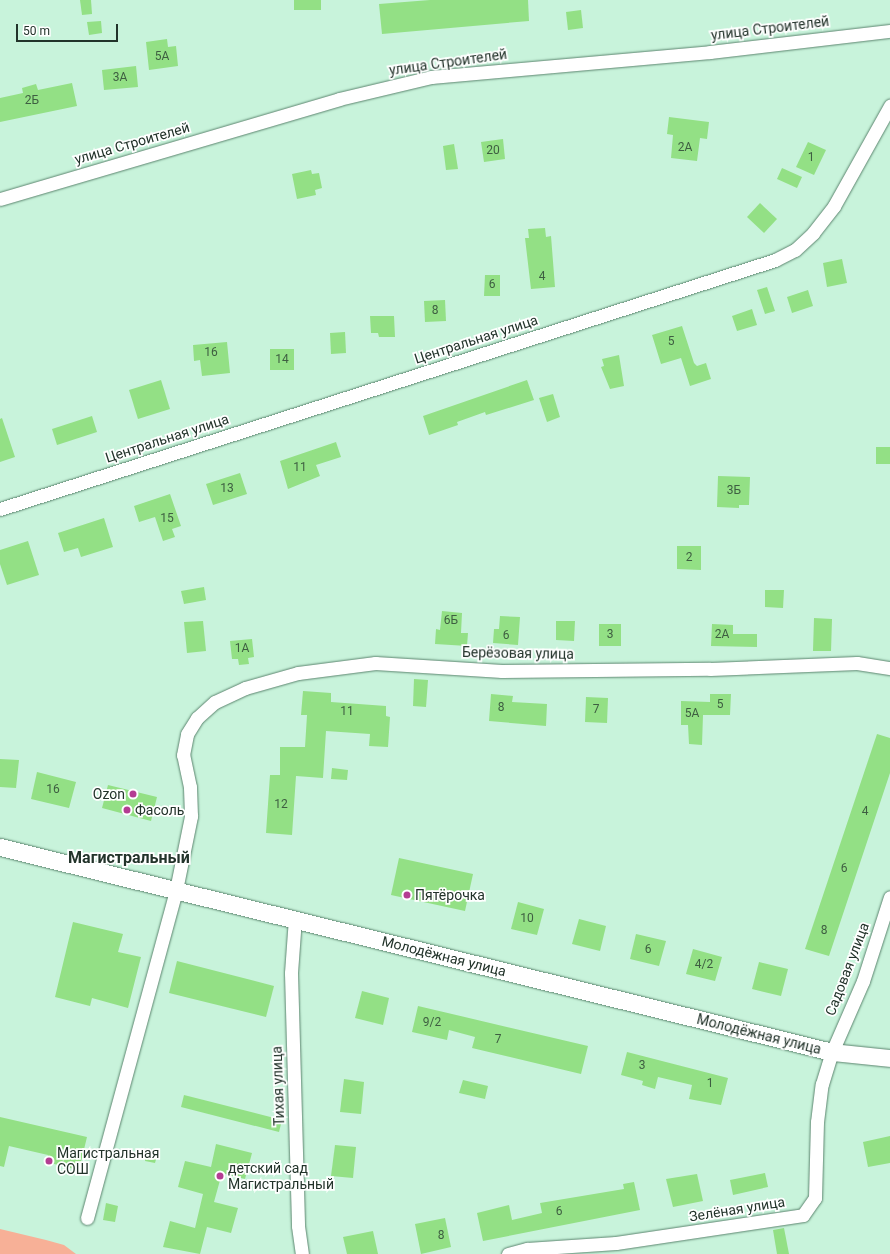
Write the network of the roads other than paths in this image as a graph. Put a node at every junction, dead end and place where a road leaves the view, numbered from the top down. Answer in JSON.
{"nodes":[{"id":1,"x":890,"y":31,"type":"edge"},
{"id":2,"x":890,"y":106,"type":"edge"},
{"id":3,"x":0,"y":199,"type":"edge"},
{"id":4,"x":0,"y":509,"type":"edge"},
{"id":5,"x":890,"y":668,"type":"edge"},
{"id":6,"x":0,"y":847,"type":"edge"},
{"id":7,"x":176,"y":890,"type":"junction"},
{"id":8,"x":890,"y":897,"type":"edge"},
{"id":9,"x":295,"y":918,"type":"junction"},
{"id":10,"x":832,"y":1052,"type":"junction"},
{"id":11,"x":890,"y":1058,"type":"edge"},
{"id":12,"x":86,"y":1218,"type":"dead end"},
{"id":13,"x":302,"y":1254,"type":"edge"},
{"id":14,"x":508,"y":1254,"type":"edge"}],
"edges":[{"from":1,"to":3,"type":"street","name":"улица Строителей"},
{"from":2,"to":4,"type":"street","name":"Центральная улица"},
{"from":5,"to":7,"type":"street","name":"Берёзовая улица"},
{"from":6,"to":7,"type":"street","name":"Молодёжная улица"},
{"from":7,"to":9,"type":"street","name":"Молодёжная улица"},
{"from":7,"to":12,"type":"street"},
{"from":8,"to":10,"type":"street","name":"Садовая улица"},
{"from":9,"to":10,"type":"street","name":"Молодёжная улица"},
{"from":9,"to":13,"type":"street","name":"Тихая улица"},
{"from":10,"to":11,"type":"street","name":"Молодёжная улица"},
{"from":10,"to":14,"type":"street","name":"Зелёная улица"}]}
